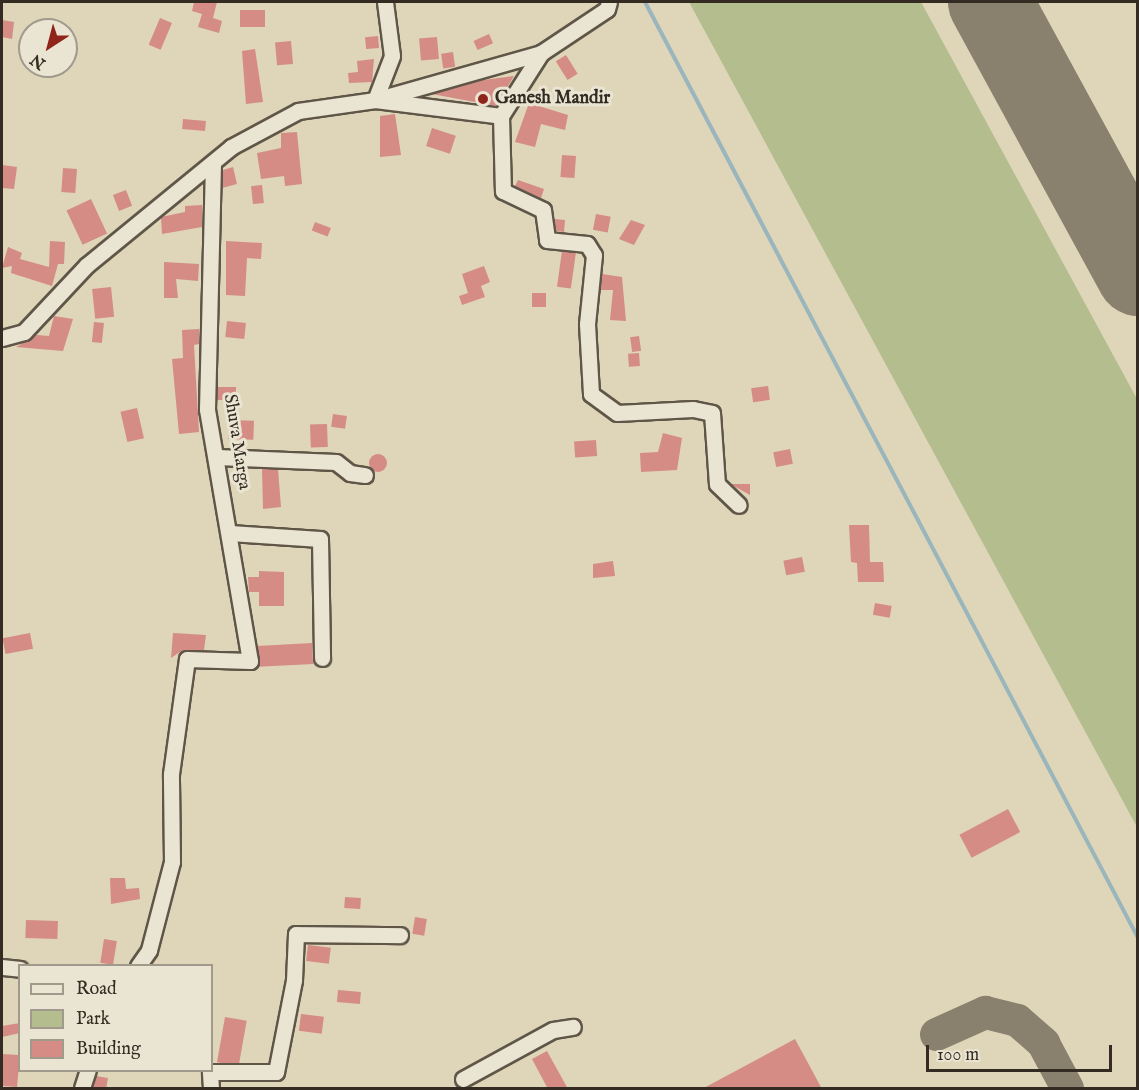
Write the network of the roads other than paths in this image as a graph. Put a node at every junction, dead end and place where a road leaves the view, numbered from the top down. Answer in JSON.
{"nodes":[{"id":1,"x":385,"y":2,"type":"edge"},
{"id":2,"x":609,"y":2,"type":"edge"},
{"id":3,"x":541,"y":52,"type":"junction"},
{"id":4,"x":375,"y":100,"type":"junction"},
{"id":5,"x":501,"y":116,"type":"junction"},
{"id":6,"x":213,"y":164,"type":"junction"},
{"id":7,"x":2,"y":338,"type":"edge"},
{"id":8,"x":217,"y":457,"type":"junction"},
{"id":9,"x":365,"y":475,"type":"dead end"},
{"id":10,"x":739,"y":505,"type":"dead end"},
{"id":11,"x":230,"y":533,"type":"junction"},
{"id":12,"x":322,"y":658,"type":"dead end"},
{"id":13,"x":400,"y":935,"type":"dead end"},
{"id":14,"x":139,"y":964,"type":"edge"},
{"id":15,"x":2,"y":967,"type":"edge"},
{"id":16,"x":18,"y":969,"type":"edge"},
{"id":17,"x":573,"y":1027,"type":"dead end"},
{"id":18,"x":213,"y":1071,"type":"edge"},
{"id":19,"x":88,"y":1072,"type":"edge"},
{"id":20,"x":207,"y":1072,"type":"edge"},
{"id":21,"x":463,"y":1079,"type":"dead end"},
{"id":22,"x":82,"y":1089,"type":"edge"},
{"id":23,"x":211,"y":1089,"type":"edge"}],
"edges":[{"from":1,"to":4,"type":"street"},
{"from":2,"to":3,"type":"street"},
{"from":3,"to":4,"type":"street"},
{"from":3,"to":5,"type":"street"},
{"from":4,"to":5,"type":"street"},
{"from":4,"to":6,"type":"street"},
{"from":5,"to":10,"type":"street"},
{"from":6,"to":7,"type":"street"},
{"from":6,"to":8,"type":"street","name":"Shuva Marga"},
{"from":8,"to":9,"type":"street"},
{"from":8,"to":11,"type":"street","name":"Shuva Marga"},
{"from":11,"to":12,"type":"street"},
{"from":11,"to":14,"type":"street","name":"Shuva Marga"},
{"from":13,"to":18,"type":"street"},
{"from":15,"to":16,"type":"street"},
{"from":17,"to":21,"type":"street"},
{"from":19,"to":22,"type":"street"},
{"from":20,"to":23,"type":"street"}]}
